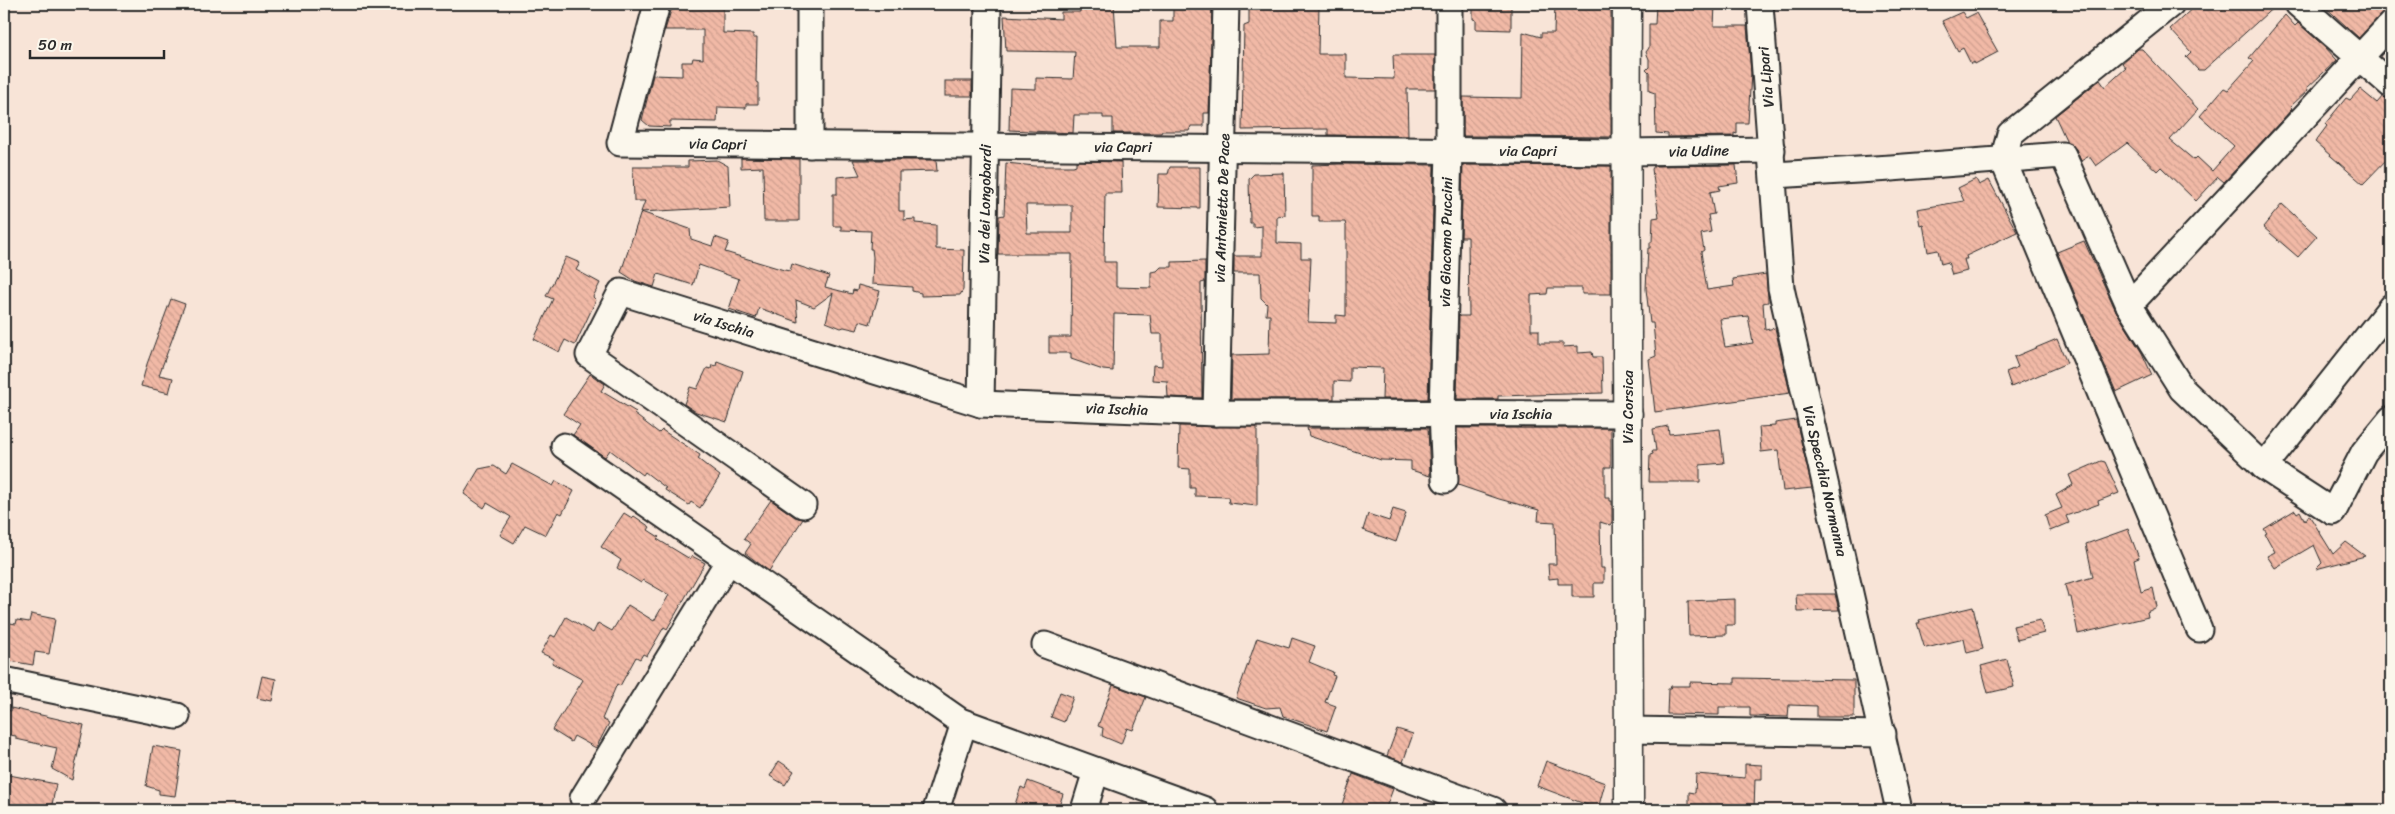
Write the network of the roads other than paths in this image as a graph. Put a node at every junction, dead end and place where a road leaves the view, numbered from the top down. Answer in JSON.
{"nodes":[{"id":1,"x":657,"y":4,"type":"edge"},
{"id":2,"x":810,"y":4,"type":"edge"},
{"id":3,"x":988,"y":4,"type":"edge"},
{"id":4,"x":1226,"y":4,"type":"edge"},
{"id":5,"x":1449,"y":4,"type":"edge"},
{"id":6,"x":1627,"y":4,"type":"edge"},
{"id":7,"x":1760,"y":4,"type":"edge"},
{"id":8,"x":2171,"y":4,"type":"edge"},
{"id":9,"x":2298,"y":4,"type":"edge"},
{"id":10,"x":2391,"y":24,"type":"edge"},
{"id":11,"x":2360,"y":58,"type":"junction"},
{"id":12,"x":2391,"y":85,"type":"edge"},
{"id":13,"x":810,"y":144,"type":"junction"},
{"id":14,"x":986,"y":146,"type":"junction"},
{"id":15,"x":1224,"y":148,"type":"junction"},
{"id":16,"x":1449,"y":150,"type":"junction"},
{"id":17,"x":1772,"y":150,"type":"junction"},
{"id":18,"x":1626,"y":152,"type":"junction"},
{"id":19,"x":2003,"y":160,"type":"junction"},
{"id":20,"x":1774,"y":175,"type":"junction"},
{"id":21,"x":2129,"y":305,"type":"junction"},
{"id":22,"x":2391,"y":307,"type":"edge"},
{"id":23,"x":981,"y":404,"type":"junction"},
{"id":24,"x":1216,"y":413,"type":"junction"},
{"id":25,"x":1442,"y":414,"type":"junction"},
{"id":26,"x":1629,"y":414,"type":"junction"},
{"id":27,"x":2391,"y":419,"type":"edge"},
{"id":28,"x":564,"y":446,"type":"dead end"},
{"id":29,"x":2264,"y":467,"type":"junction"},
{"id":30,"x":1445,"y":480,"type":"dead end"},
{"id":31,"x":803,"y":505,"type":"dead end"},
{"id":32,"x":729,"y":560,"type":"junction"},
{"id":33,"x":2199,"y":629,"type":"dead end"},
{"id":34,"x":1045,"y":645,"type":"dead end"},
{"id":35,"x":4,"y":680,"type":"edge"},
{"id":36,"x":177,"y":716,"type":"dead end"},
{"id":37,"x":964,"y":723,"type":"junction"},
{"id":38,"x":1629,"y":730,"type":"junction"},
{"id":39,"x":1883,"y":734,"type":"junction"},
{"id":40,"x":1096,"y":771,"type":"junction"},
{"id":41,"x":583,"y":798,"type":"dead end"},
{"id":42,"x":936,"y":810,"type":"edge"},
{"id":43,"x":1084,"y":810,"type":"edge"},
{"id":44,"x":1205,"y":810,"type":"edge"},
{"id":45,"x":1493,"y":810,"type":"edge"},
{"id":46,"x":1629,"y":810,"type":"edge"},
{"id":47,"x":1899,"y":810,"type":"edge"}],
"edges":[{"from":1,"to":13,"type":"street","name":"via Capri"},
{"from":2,"to":13,"type":"street"},
{"from":3,"to":14,"type":"street","name":"Via dei Longobardi"},
{"from":4,"to":15,"type":"street","name":"via Antonietta De Pace"},
{"from":5,"to":16,"type":"street","name":"via Giacomo Puccini"},
{"from":6,"to":18,"type":"main road","name":"Via Corsica"},
{"from":7,"to":17,"type":"street","name":"Via Lipari"},
{"from":8,"to":19,"type":"street"},
{"from":9,"to":11,"type":"street"},
{"from":10,"to":11,"type":"street"},
{"from":11,"to":12,"type":"street"},
{"from":11,"to":21,"type":"street"},
{"from":13,"to":14,"type":"street","name":"via Capri"},
{"from":14,"to":15,"type":"street","name":"via Capri"},
{"from":14,"to":23,"type":"street","name":"Via dei Longobardi"},
{"from":15,"to":16,"type":"street","name":"via Capri"},
{"from":15,"to":24,"type":"street","name":"via Antonietta De Pace"},
{"from":16,"to":18,"type":"street","name":"via Capri"},
{"from":16,"to":25,"type":"street","name":"via Giacomo Puccini"},
{"from":17,"to":18,"type":"street","name":"via Udine"},
{"from":17,"to":20,"type":"street","name":"Via Specchia Normanna"},
{"from":18,"to":26,"type":"main road","name":"Via Corsica"},
{"from":19,"to":20,"type":"street"},
{"from":19,"to":21,"type":"street"},
{"from":19,"to":33,"type":"street"},
{"from":20,"to":39,"type":"street","name":"Via Specchia Normanna"},
{"from":21,"to":29,"type":"street"},
{"from":22,"to":29,"type":"street"},
{"from":23,"to":24,"type":"street","name":"via Ischia"},
{"from":23,"to":31,"type":"street","name":"via Ischia"},
{"from":24,"to":25,"type":"street","name":"via Ischia"},
{"from":25,"to":26,"type":"street","name":"via Ischia"},
{"from":25,"to":30,"type":"street","name":"via Giacomo Puccini"},
{"from":26,"to":38,"type":"main road","name":"Via Corsica"},
{"from":27,"to":29,"type":"street"},
{"from":28,"to":32,"type":"street"},
{"from":32,"to":37,"type":"street"},
{"from":32,"to":41,"type":"street"},
{"from":34,"to":45,"type":"street"},
{"from":35,"to":36,"type":"street"},
{"from":37,"to":40,"type":"street"},
{"from":37,"to":42,"type":"street"},
{"from":38,"to":39,"type":"street"},
{"from":38,"to":46,"type":"main road","name":"Via Corsica"},
{"from":39,"to":47,"type":"street","name":"Via Specchia Normanna"},
{"from":40,"to":43,"type":"street"},
{"from":40,"to":44,"type":"street"}]}
